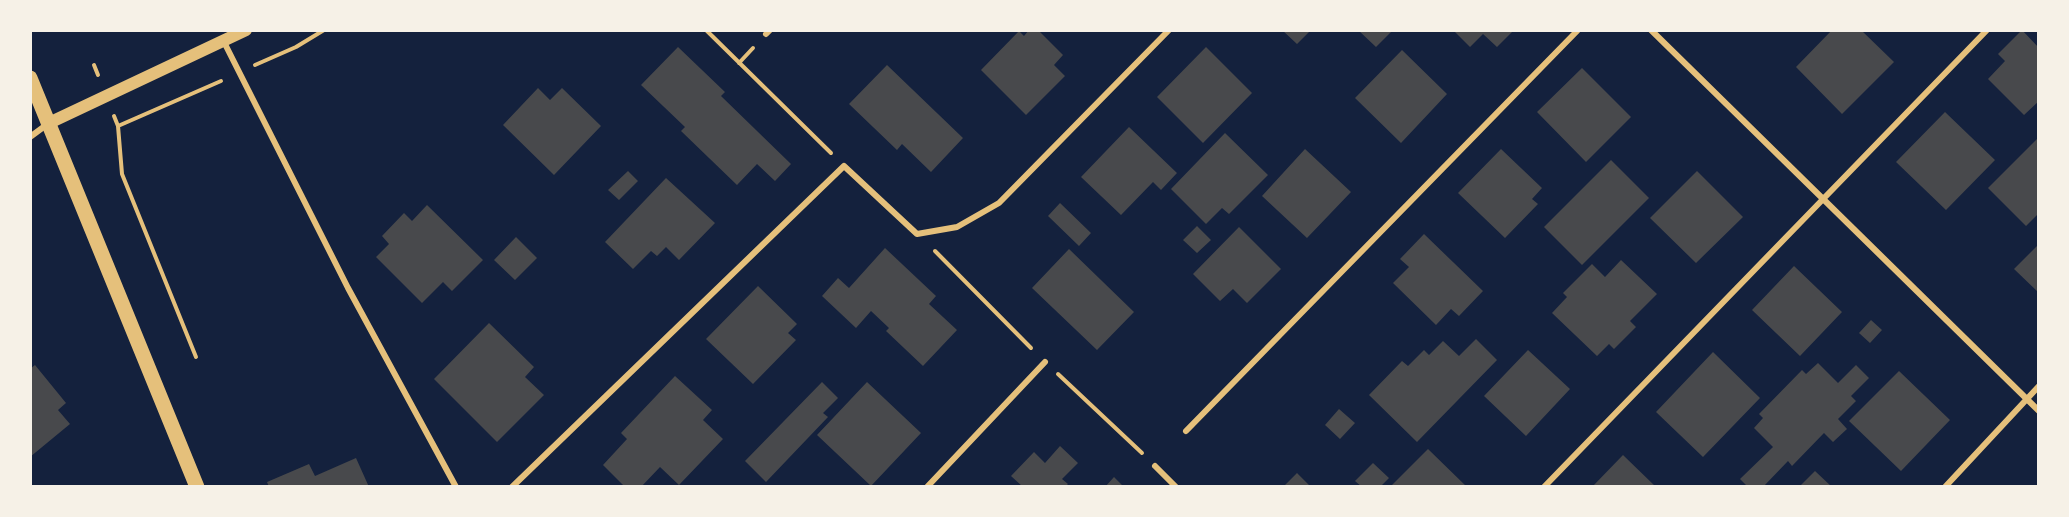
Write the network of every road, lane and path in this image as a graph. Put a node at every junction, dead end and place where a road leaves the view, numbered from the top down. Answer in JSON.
{"nodes":[{"id":1,"x":246,"y":30,"type":"edge"},
{"id":2,"x":706,"y":30,"type":"edge"},
{"id":3,"x":1169,"y":30,"type":"edge"},
{"id":4,"x":1578,"y":30,"type":"edge"},
{"id":5,"x":1651,"y":30,"type":"edge"},
{"id":6,"x":1987,"y":30,"type":"edge"},
{"id":7,"x":224,"y":42,"type":"junction"},
{"id":8,"x":30,"y":78,"type":"edge"},
{"id":9,"x":49,"y":123,"type":"junction"},
{"id":10,"x":118,"y":126,"type":"dead end"},
{"id":11,"x":30,"y":137,"type":"edge"},
{"id":12,"x":844,"y":166,"type":"junction"},
{"id":13,"x":1822,"y":200,"type":"junction"},
{"id":14,"x":196,"y":357,"type":"dead end"},
{"id":15,"x":1045,"y":362,"type":"dead end"},
{"id":16,"x":2039,"y":386,"type":"edge"},
{"id":17,"x":2027,"y":399,"type":"junction"},
{"id":18,"x":2039,"y":411,"type":"edge"},
{"id":19,"x":1186,"y":431,"type":"dead end"},
{"id":20,"x":1155,"y":466,"type":"dead end"},
{"id":21,"x":197,"y":487,"type":"edge"},
{"id":22,"x":456,"y":487,"type":"edge"},
{"id":23,"x":512,"y":487,"type":"edge"},
{"id":24,"x":927,"y":487,"type":"edge"},
{"id":25,"x":1176,"y":487,"type":"edge"},
{"id":26,"x":1544,"y":487,"type":"edge"},
{"id":27,"x":1945,"y":487,"type":"edge"}],
"edges":[{"from":1,"to":7,"type":"main road"},
{"from":2,"to":12,"type":"path"},
{"from":3,"to":12,"type":"street"},
{"from":4,"to":19,"type":"street"},
{"from":5,"to":13,"type":"street"},
{"from":6,"to":13,"type":"street"},
{"from":7,"to":9,"type":"main road"},
{"from":7,"to":22,"type":"street"},
{"from":8,"to":9,"type":"main road"},
{"from":9,"to":11,"type":"street"},
{"from":9,"to":21,"type":"main road"},
{"from":10,"to":14,"type":"path"},
{"from":12,"to":23,"type":"street"},
{"from":13,"to":17,"type":"street"},
{"from":13,"to":26,"type":"street"},
{"from":15,"to":24,"type":"street"},
{"from":16,"to":17,"type":"street"},
{"from":17,"to":18,"type":"street"},
{"from":17,"to":27,"type":"street"},
{"from":20,"to":25,"type":"street"}]}
